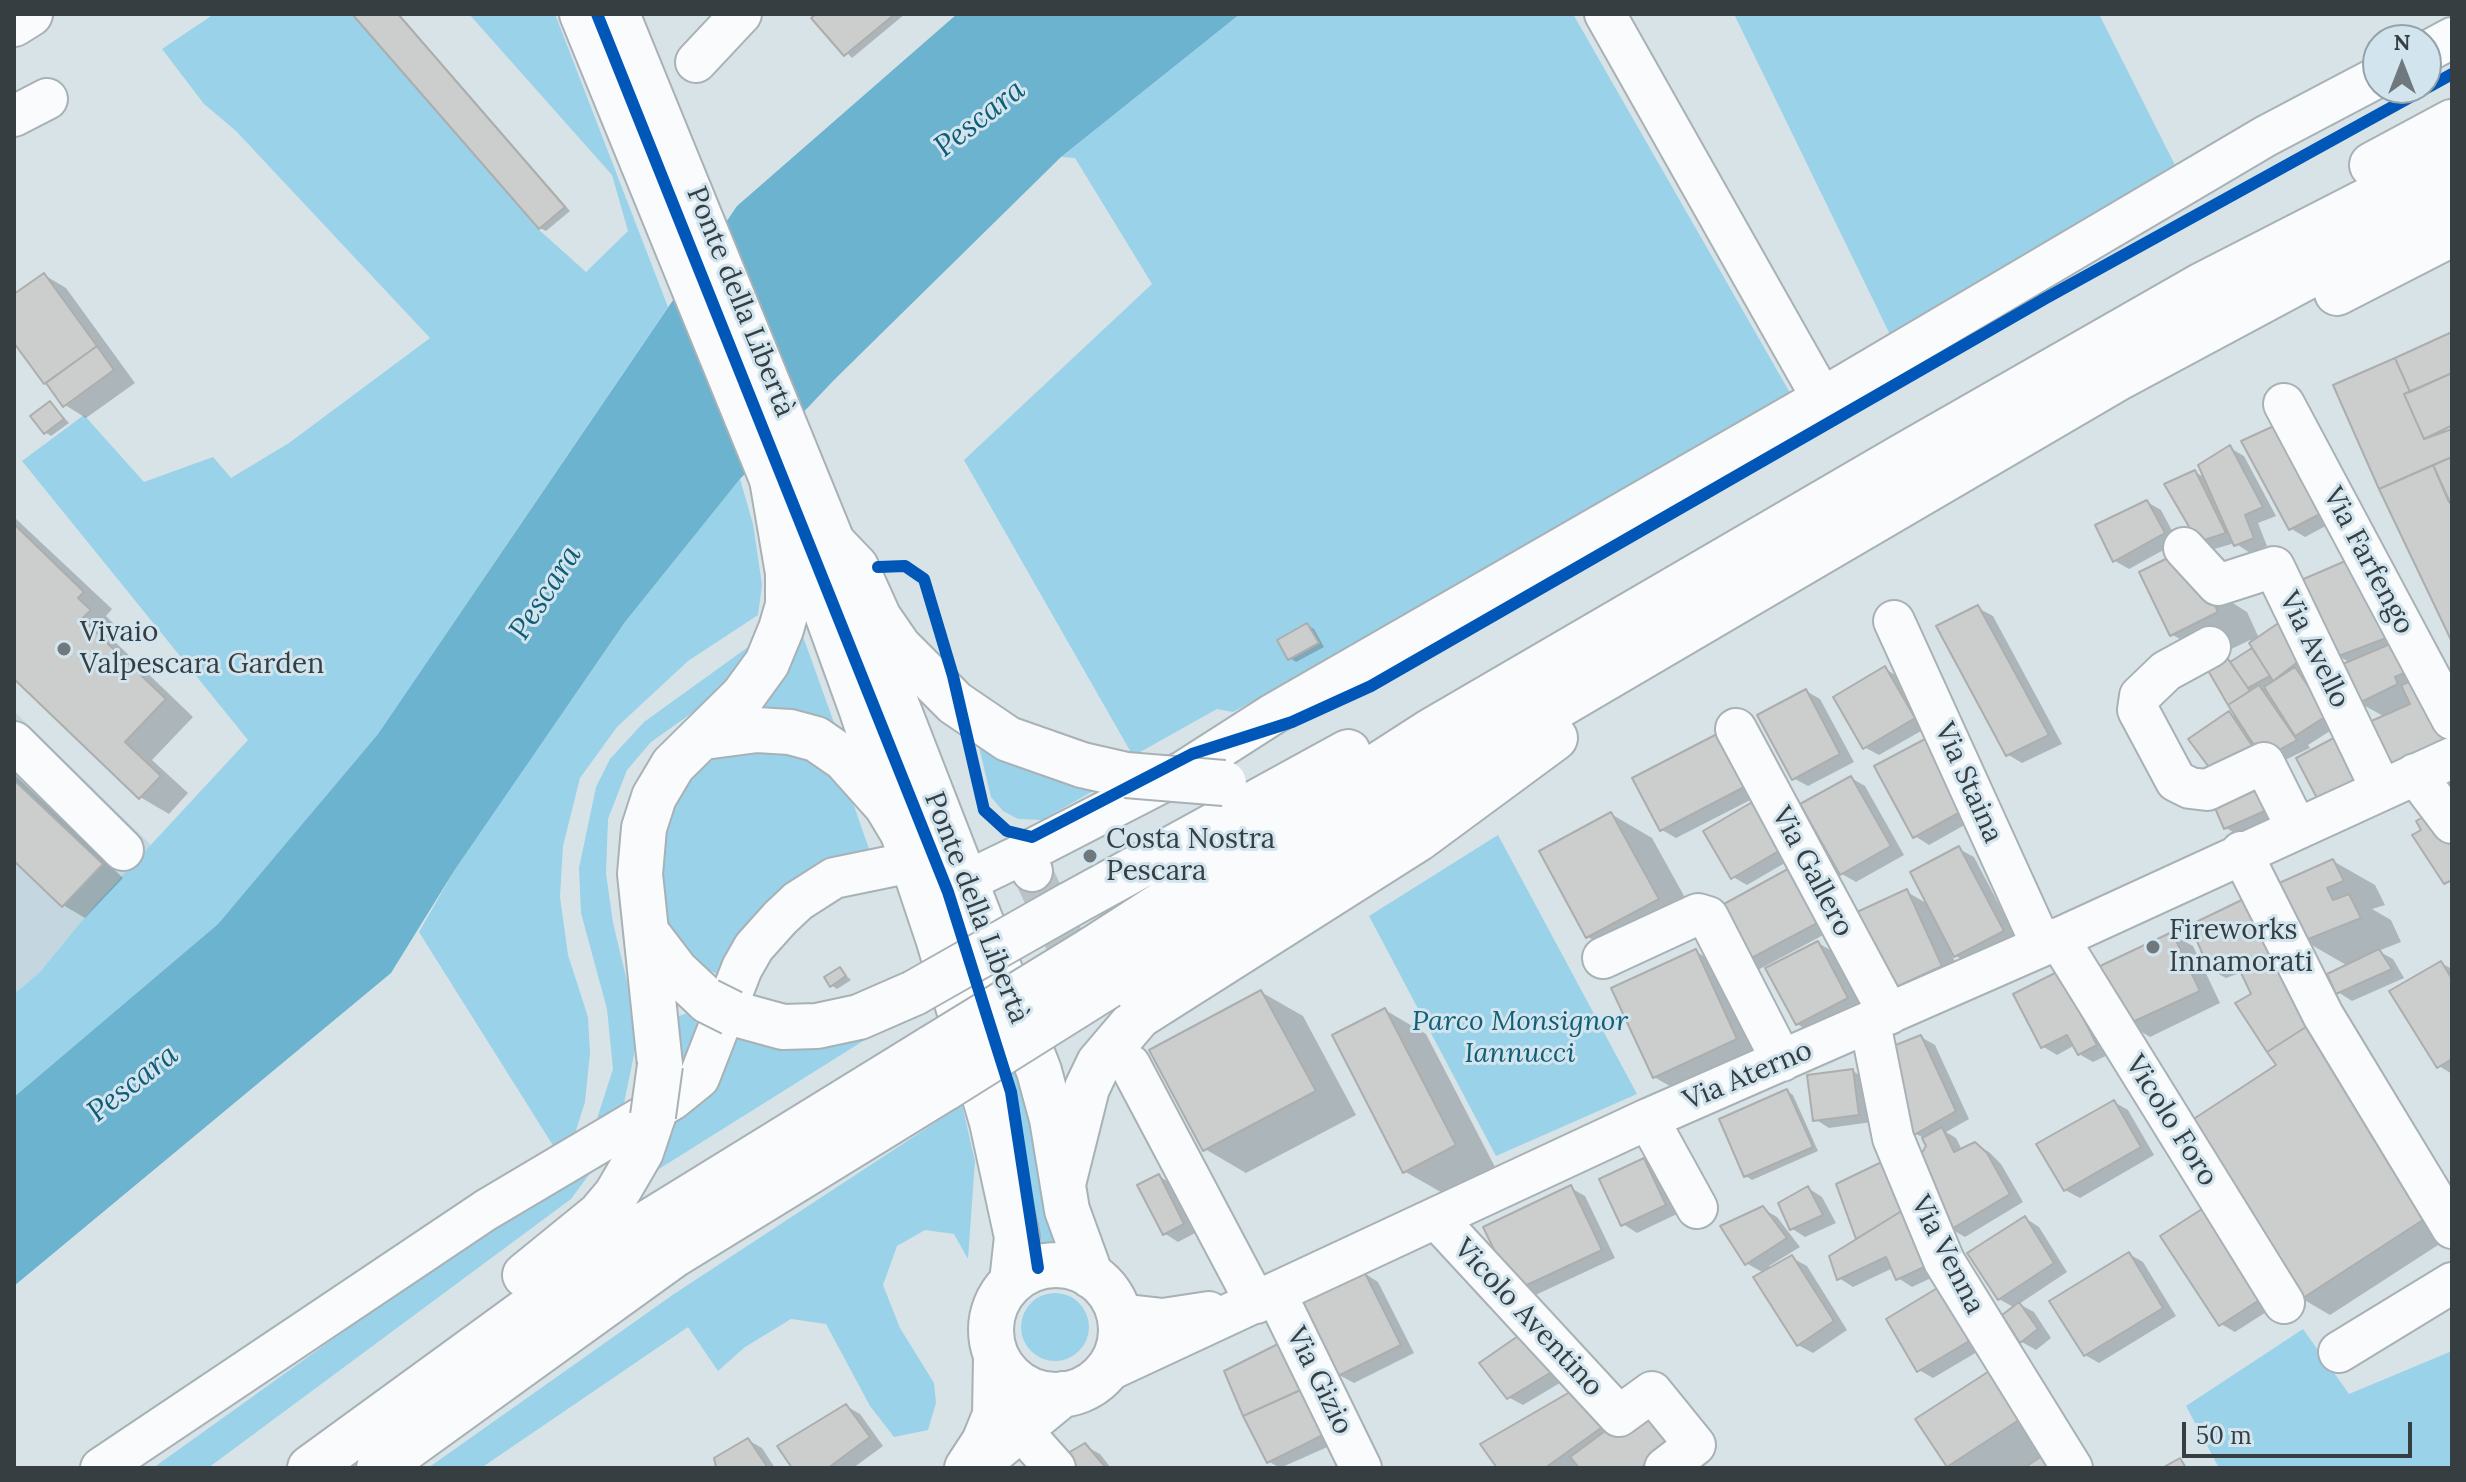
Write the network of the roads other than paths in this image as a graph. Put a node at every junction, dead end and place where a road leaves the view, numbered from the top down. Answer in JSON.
{"nodes":[{"id":1,"x":30,"y":14,"type":"edge"},
{"id":2,"x":741,"y":14,"type":"edge"},
{"id":3,"x":1605,"y":14,"type":"edge"},
{"id":4,"x":2444,"y":14,"type":"edge"},
{"id":5,"x":14,"y":24,"type":"edge"},
{"id":6,"x":605,"y":26,"type":"edge"},
{"id":7,"x":2452,"y":27,"type":"edge"},
{"id":8,"x":696,"y":62,"type":"dead end"},
{"id":9,"x":2362,"y":85,"type":"edge"},
{"id":10,"x":2452,"y":122,"type":"edge"},
{"id":11,"x":2452,"y":157,"type":"edge"},
{"id":12,"x":2452,"y":199,"type":"edge"},
{"id":13,"x":2452,"y":234,"type":"edge"},
{"id":14,"x":1822,"y":398,"type":"junction"},
{"id":15,"x":2078,"y":401,"type":"junction"},
{"id":16,"x":2284,"y":404,"type":"dead end"},
{"id":17,"x":1903,"y":456,"type":"junction"},
{"id":18,"x":772,"y":479,"type":"junction"},
{"id":19,"x":2184,"y":548,"type":"dead end"},
{"id":20,"x":850,"y":603,"type":"junction"},
{"id":21,"x":1894,"y":621,"type":"dead end"},
{"id":22,"x":1585,"y":641,"type":"junction"},
{"id":23,"x":2210,"y":647,"type":"dead end"},
{"id":24,"x":1648,"y":654,"type":"junction"},
{"id":25,"x":2452,"y":719,"type":"edge"},
{"id":26,"x":1736,"y":729,"type":"dead end"},
{"id":27,"x":704,"y":737,"type":"junction"},
{"id":28,"x":14,"y":742,"type":"edge"},
{"id":29,"x":2452,"y":758,"type":"edge"},
{"id":30,"x":1317,"y":771,"type":"junction"},
{"id":31,"x":2398,"y":782,"type":"junction"},
{"id":32,"x":2452,"y":823,"type":"edge"},
{"id":33,"x":2296,"y":827,"type":"junction"},
{"id":34,"x":907,"y":846,"type":"junction"},
{"id":35,"x":123,"y":850,"type":"dead end"},
{"id":36,"x":2241,"y":852,"type":"junction"},
{"id":37,"x":967,"y":881,"type":"junction"},
{"id":38,"x":645,"y":932,"type":"junction"},
{"id":39,"x":2050,"y":942,"type":"junction"},
{"id":40,"x":1603,"y":958,"type":"dead end"},
{"id":41,"x":1107,"y":1011,"type":"junction"},
{"id":42,"x":1879,"y":1018,"type":"junction"},
{"id":43,"x":1782,"y":1061,"type":"junction"},
{"id":44,"x":940,"y":1067,"type":"junction"},
{"id":45,"x":1648,"y":1119,"type":"junction"},
{"id":46,"x":1063,"y":1184,"type":"junction"},
{"id":47,"x":1697,"y":1208,"type":"dead end"},
{"id":48,"x":1436,"y":1218,"type":"junction"},
{"id":49,"x":2452,"y":1228,"type":"edge"},
{"id":50,"x":1091,"y":1276,"type":"junction"},
{"id":51,"x":1012,"y":1282,"type":"junction"},
{"id":52,"x":2452,"y":1283,"type":"edge"},
{"id":53,"x":1266,"y":1298,"type":"junction"},
{"id":54,"x":2284,"y":1303,"type":"dead end"},
{"id":55,"x":1119,"y":1314,"type":"junction"},
{"id":56,"x":488,"y":1337,"type":"junction"},
{"id":57,"x":2339,"y":1352,"type":"dead end"},
{"id":58,"x":996,"y":1357,"type":"junction"},
{"id":59,"x":1105,"y":1372,"type":"junction"},
{"id":60,"x":1063,"y":1394,"type":"junction"},
{"id":61,"x":1021,"y":1430,"type":"junction"},
{"id":62,"x":101,"y":1468,"type":"edge"},
{"id":63,"x":310,"y":1468,"type":"edge"},
{"id":64,"x":379,"y":1468,"type":"edge"},
{"id":65,"x":970,"y":1468,"type":"edge"},
{"id":66,"x":1055,"y":1468,"type":"edge"},
{"id":67,"x":1361,"y":1468,"type":"edge"},
{"id":68,"x":1665,"y":1468,"type":"edge"},
{"id":69,"x":2072,"y":1468,"type":"edge"}],
"edges":[{"from":1,"to":5,"type":"main road"},
{"from":2,"to":8,"type":"street"},
{"from":3,"to":14,"type":"street"},
{"from":4,"to":7,"type":"street"},
{"from":6,"to":18,"type":"main road","name":"Ponte della Libertà"},
{"from":6,"to":20,"type":"main road","name":"Ponte della Libertà"},
{"from":9,"to":14,"type":"street"},
{"from":10,"to":17,"type":"main road"},
{"from":11,"to":17,"type":"main road"},
{"from":12,"to":15,"type":"main road"},
{"from":13,"to":15,"type":"main road"},
{"from":14,"to":37,"type":"street"},
{"from":15,"to":24,"type":"main road"},
{"from":16,"to":25,"type":"street","name":"Via Farfengo"},
{"from":17,"to":22,"type":"main road"},
{"from":18,"to":20,"type":"main road","name":"Ponte della Libertà"},
{"from":18,"to":27,"type":"main road"},
{"from":19,"to":31,"type":"street","name":"Via Avello"},
{"from":20,"to":30,"type":"main road","bridge":true},
{"from":20,"to":34,"type":"main road","name":"Ponte della Libertà"},
{"from":20,"to":37,"type":"main road","name":"Ponte della Libertà"},
{"from":21,"to":39,"type":"street","name":"Via Staina"},
{"from":22,"to":30,"type":"main road"},
{"from":22,"to":41,"type":"main road"},
{"from":23,"to":33,"type":"street"},
{"from":24,"to":41,"type":"main road"},
{"from":24,"to":41,"type":"main road"},
{"from":26,"to":42,"type":"street","name":"Via Gallero"},
{"from":27,"to":34,"type":"main road"},
{"from":27,"to":38,"type":"main road"},
{"from":28,"to":35,"type":"street"},
{"from":29,"to":31,"type":"street","name":"Via Aterno"},
{"from":30,"to":38,"type":"main road","bridge":true},
{"from":31,"to":32,"type":"street"},
{"from":31,"to":33,"type":"street","name":"Via Aterno"},
{"from":33,"to":36,"type":"street","name":"Via Aterno"},
{"from":34,"to":51,"type":"main road","name":"Ponte della Libertà"},
{"from":34,"to":62,"type":"street"},
{"from":36,"to":39,"type":"street","name":"Via Aterno"},
{"from":36,"to":49,"type":"street"},
{"from":37,"to":46,"type":"main road","name":"Ponte della Libertà"},
{"from":38,"to":56,"type":"main road","bridge":true},
{"from":39,"to":42,"type":"street","name":"Via Aterno"},
{"from":39,"to":54,"type":"street","name":"Vicolo Foro"},
{"from":40,"to":43,"type":"street"},
{"from":41,"to":44,"type":"main road","bridge":true},
{"from":41,"to":46,"type":"main road"},
{"from":41,"to":53,"type":"street","name":"Via Gizio"},
{"from":42,"to":43,"type":"street","name":"Via Aterno"},
{"from":42,"to":69,"type":"street","name":"Via Venna"},
{"from":43,"to":45,"type":"street","name":"Via Aterno"},
{"from":44,"to":56,"type":"main road"},
{"from":44,"to":64,"type":"main road"},
{"from":45,"to":47,"type":"street"},
{"from":45,"to":48,"type":"street","name":"Via Aterno"},
{"from":46,"to":50,"type":"main road","name":"Ponte della Libertà"},
{"from":48,"to":53,"type":"street","name":"Via Aterno"},
{"from":48,"to":68,"type":"street","name":"Vicolo Aventino"},
{"from":50,"to":51,"type":"main road"},
{"from":50,"to":55,"type":"main road"},
{"from":51,"to":58,"type":"main road"},
{"from":52,"to":57,"type":"street"},
{"from":53,"to":55,"type":"street","name":"Via Aterno"},
{"from":53,"to":59,"type":"street","name":"Via Aterno"},
{"from":53,"to":67,"type":"street","name":"Via Gizio"},
{"from":55,"to":59,"type":"main road"},
{"from":56,"to":63,"type":"main road"},
{"from":58,"to":60,"type":"main road"},
{"from":58,"to":65,"type":"main road"},
{"from":59,"to":60,"type":"main road"},
{"from":60,"to":61,"type":"main road"},
{"from":61,"to":65,"type":"main road"},
{"from":61,"to":66,"type":"street"}]}
